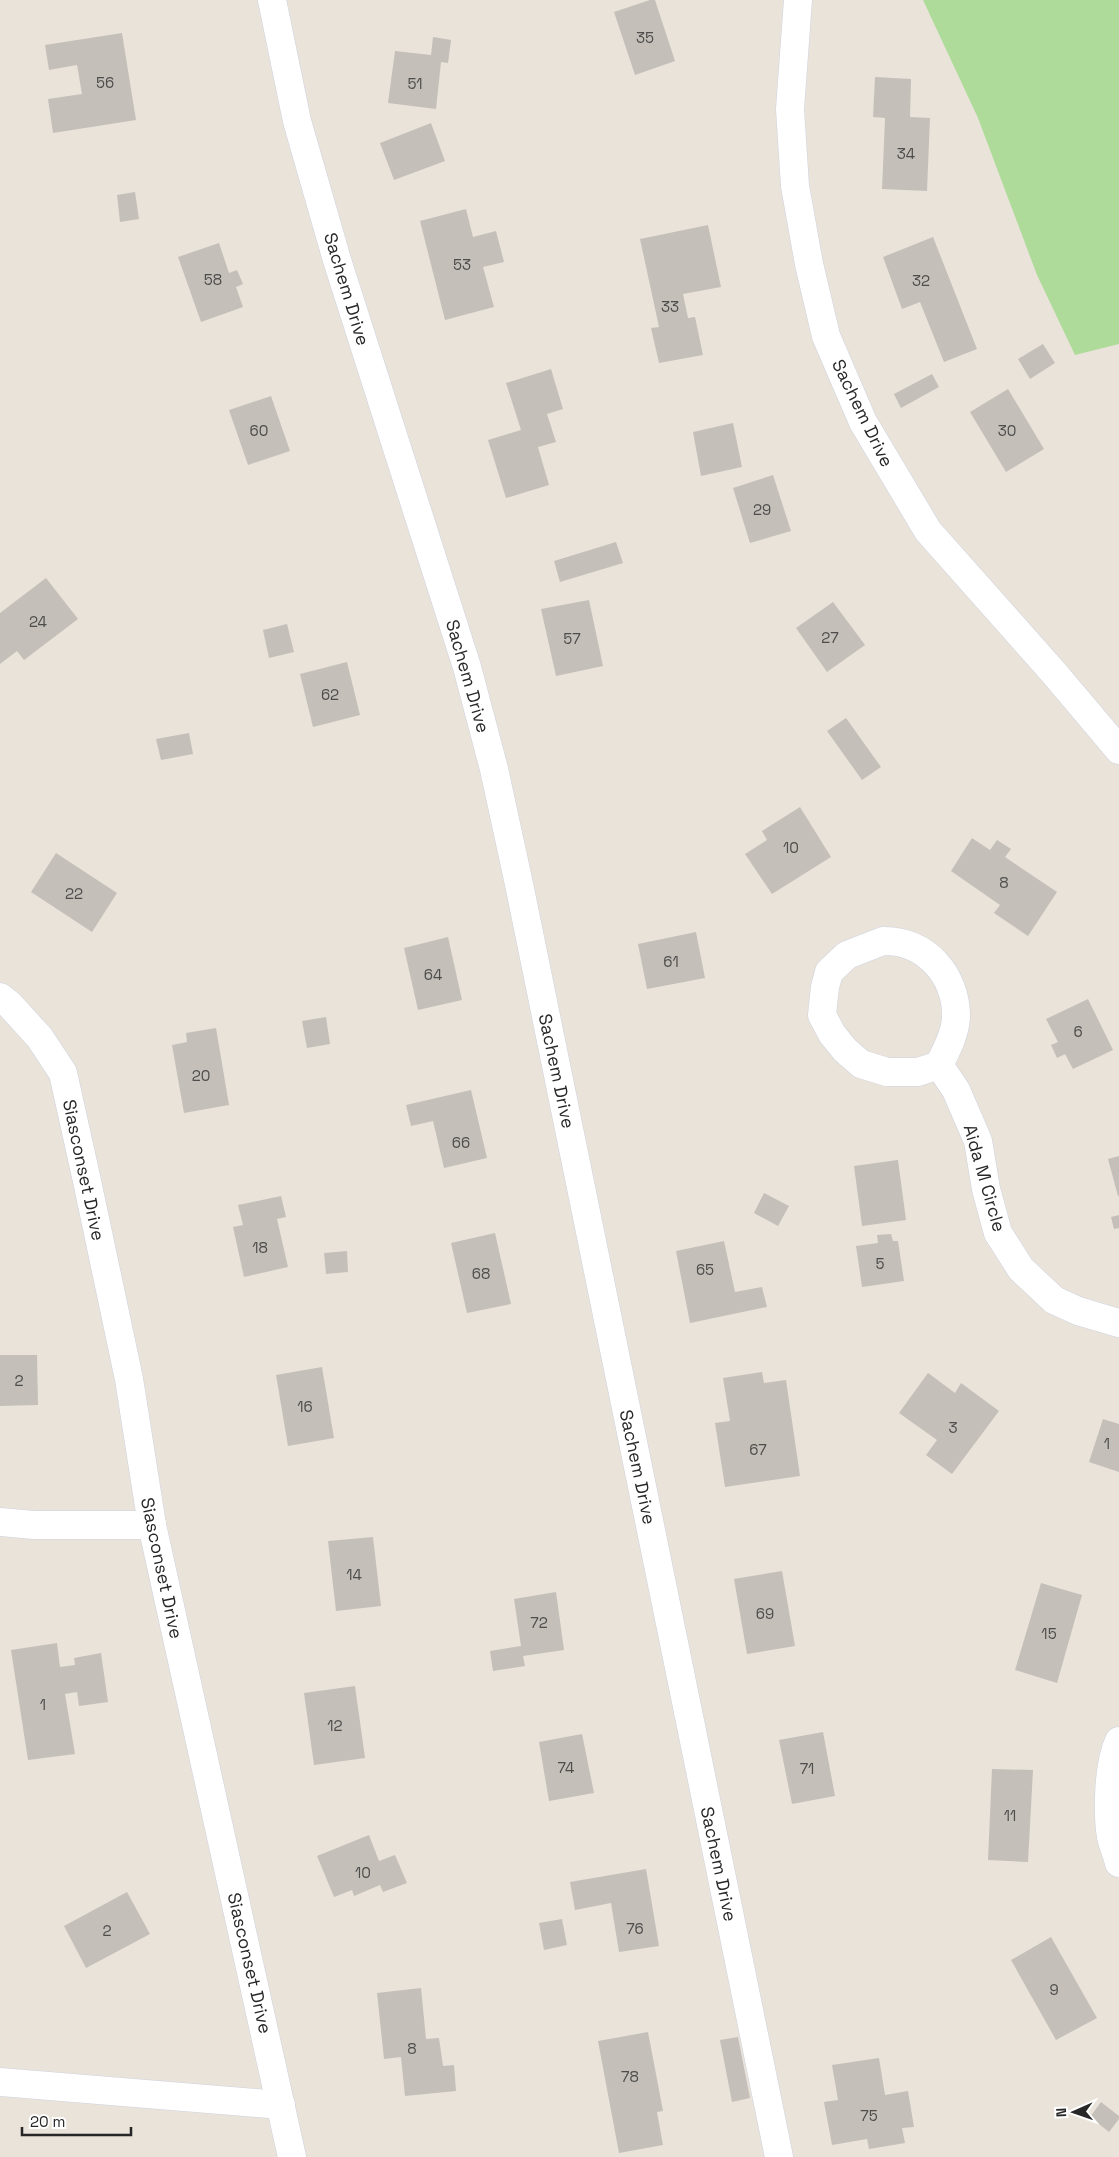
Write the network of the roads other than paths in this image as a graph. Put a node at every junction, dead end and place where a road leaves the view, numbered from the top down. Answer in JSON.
{"nodes":[{"id":1,"x":272,"y":0,"type":"edge"},
{"id":2,"x":798,"y":0,"type":"edge"},
{"id":3,"x":1119,"y":750,"type":"edge"},
{"id":4,"x":0,"y":997,"type":"edge"},
{"id":5,"x":939,"y":1065,"type":"junction"},
{"id":6,"x":1119,"y":1323,"type":"edge"},
{"id":7,"x":0,"y":1522,"type":"edge"},
{"id":8,"x":152,"y":1525,"type":"junction"},
{"id":9,"x":1119,"y":1741,"type":"edge"},
{"id":10,"x":1119,"y":1863,"type":"edge"},
{"id":11,"x":0,"y":2082,"type":"edge"},
{"id":12,"x":281,"y":2105,"type":"junction"},
{"id":13,"x":292,"y":2157,"type":"edge"},
{"id":14,"x":779,"y":2157,"type":"edge"}],
"edges":[{"from":1,"to":14,"type":"street","name":"Sachem Drive"},
{"from":2,"to":3,"type":"street","name":"Sachem Drive"},
{"from":4,"to":8,"type":"street","name":"Siasconset Drive"},
{"from":5,"to":5,"type":"street"},
{"from":5,"to":6,"type":"street","name":"Aida M Circle"},
{"from":7,"to":8,"type":"street"},
{"from":8,"to":12,"type":"street","name":"Siasconset Drive"},
{"from":9,"to":10,"type":"street"},
{"from":11,"to":12,"type":"street"},
{"from":12,"to":13,"type":"street","name":"Siasconset Drive"}]}
